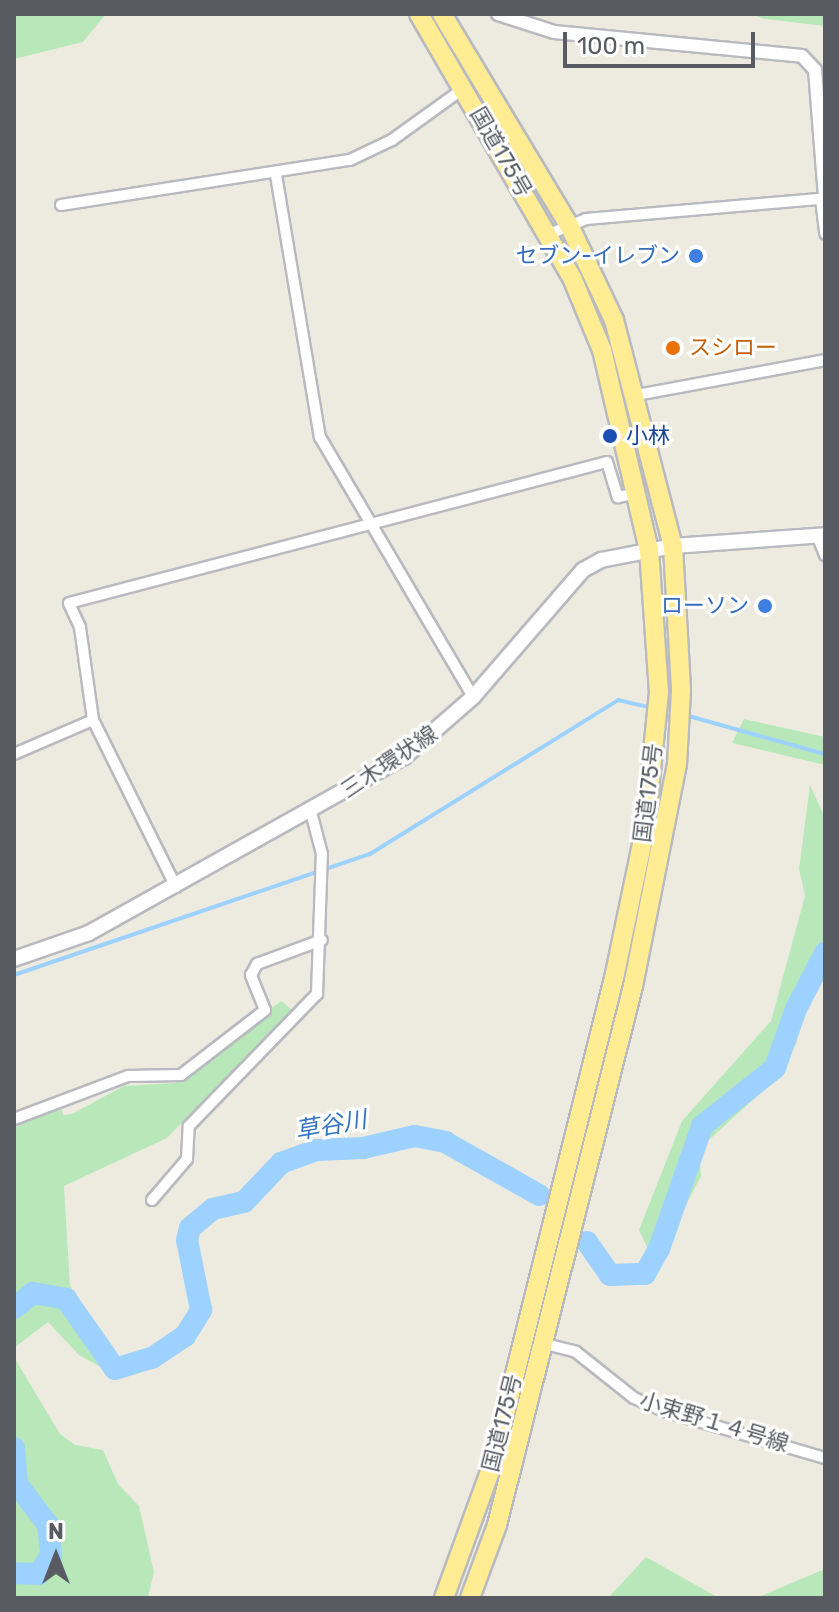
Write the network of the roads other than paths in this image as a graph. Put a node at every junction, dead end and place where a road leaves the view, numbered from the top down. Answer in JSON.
{"nodes":[{"id":1,"x":419,"y":14,"type":"edge"},
{"id":2,"x":442,"y":14,"type":"edge"},
{"id":3,"x":498,"y":14,"type":"edge"},
{"id":4,"x":464,"y":88,"type":"junction"},
{"id":5,"x":276,"y":175,"type":"junction"},
{"id":6,"x":823,"y":199,"type":"edge"},
{"id":7,"x":61,"y":205,"type":"dead end"},
{"id":8,"x":569,"y":225,"type":"junction"},
{"id":9,"x":825,"y":234,"type":"edge"},
{"id":10,"x":547,"y":235,"type":"junction"},
{"id":11,"x":825,"y":360,"type":"edge"},
{"id":12,"x":637,"y":395,"type":"junction"},
{"id":13,"x":638,"y":493,"type":"junction"},
{"id":14,"x":373,"y":524,"type":"junction"},
{"id":15,"x":821,"y":535,"type":"edge"},
{"id":16,"x":673,"y":546,"type":"junction"},
{"id":17,"x":649,"y":550,"type":"junction"},
{"id":18,"x":825,"y":555,"type":"edge"},
{"id":19,"x":473,"y":697,"type":"junction"},
{"id":20,"x":93,"y":720,"type":"junction"},
{"id":21,"x":14,"y":754,"type":"edge"},
{"id":22,"x":311,"y":812,"type":"junction"},
{"id":23,"x":176,"y":887,"type":"junction"},
{"id":24,"x":322,"y":940,"type":"junction"},
{"id":25,"x":14,"y":959,"type":"edge"},
{"id":26,"x":14,"y":1119,"type":"edge"},
{"id":27,"x":152,"y":1200,"type":"dead end"},
{"id":28,"x":524,"y":1337,"type":"junction"},
{"id":29,"x":544,"y":1344,"type":"junction"},
{"id":30,"x":825,"y":1458,"type":"edge"},
{"id":31,"x":444,"y":1598,"type":"edge"},
{"id":32,"x":470,"y":1598,"type":"edge"}],
"edges":[{"from":1,"to":4,"type":"highway","name":"国道175号"},
{"from":2,"to":8,"type":"highway","name":"国道175号"},
{"from":3,"to":6,"type":"street"},
{"from":4,"to":5,"type":"street"},
{"from":4,"to":10,"type":"highway","name":"国道175号"},
{"from":5,"to":7,"type":"street"},
{"from":5,"to":14,"type":"street"},
{"from":6,"to":8,"type":"street"},
{"from":6,"to":9,"type":"street"},
{"from":8,"to":10,"type":"street"},
{"from":8,"to":12,"type":"highway","name":"国道175号"},
{"from":10,"to":13,"type":"highway","name":"国道175号"},
{"from":11,"to":12,"type":"street"},
{"from":12,"to":16,"type":"highway","name":"国道175号"},
{"from":13,"to":14,"type":"street"},
{"from":13,"to":17,"type":"highway","name":"国道175号"},
{"from":14,"to":19,"type":"street"},
{"from":14,"to":20,"type":"street"},
{"from":15,"to":16,"type":"main road","name":"三木環状線"},
{"from":15,"to":18,"type":"street"},
{"from":16,"to":17,"type":"main road","name":"三木環状線"},
{"from":16,"to":29,"type":"highway","name":"国道175号"},
{"from":17,"to":19,"type":"main road","name":"三木環状線"},
{"from":17,"to":28,"type":"highway","name":"国道175号"},
{"from":19,"to":22,"type":"main road","name":"三木環状線"},
{"from":20,"to":21,"type":"street"},
{"from":20,"to":23,"type":"street"},
{"from":22,"to":23,"type":"main road","name":"三木環状線"},
{"from":22,"to":24,"type":"street"},
{"from":23,"to":25,"type":"main road","name":"三木環状線"},
{"from":24,"to":26,"type":"street"},
{"from":24,"to":27,"type":"street"},
{"from":28,"to":29,"type":"street","name":"小束野１４号線"},
{"from":28,"to":31,"type":"highway","name":"国道175号"},
{"from":29,"to":30,"type":"street","name":"小束野１４号線"},
{"from":29,"to":32,"type":"highway","name":"国道175号"}]}
